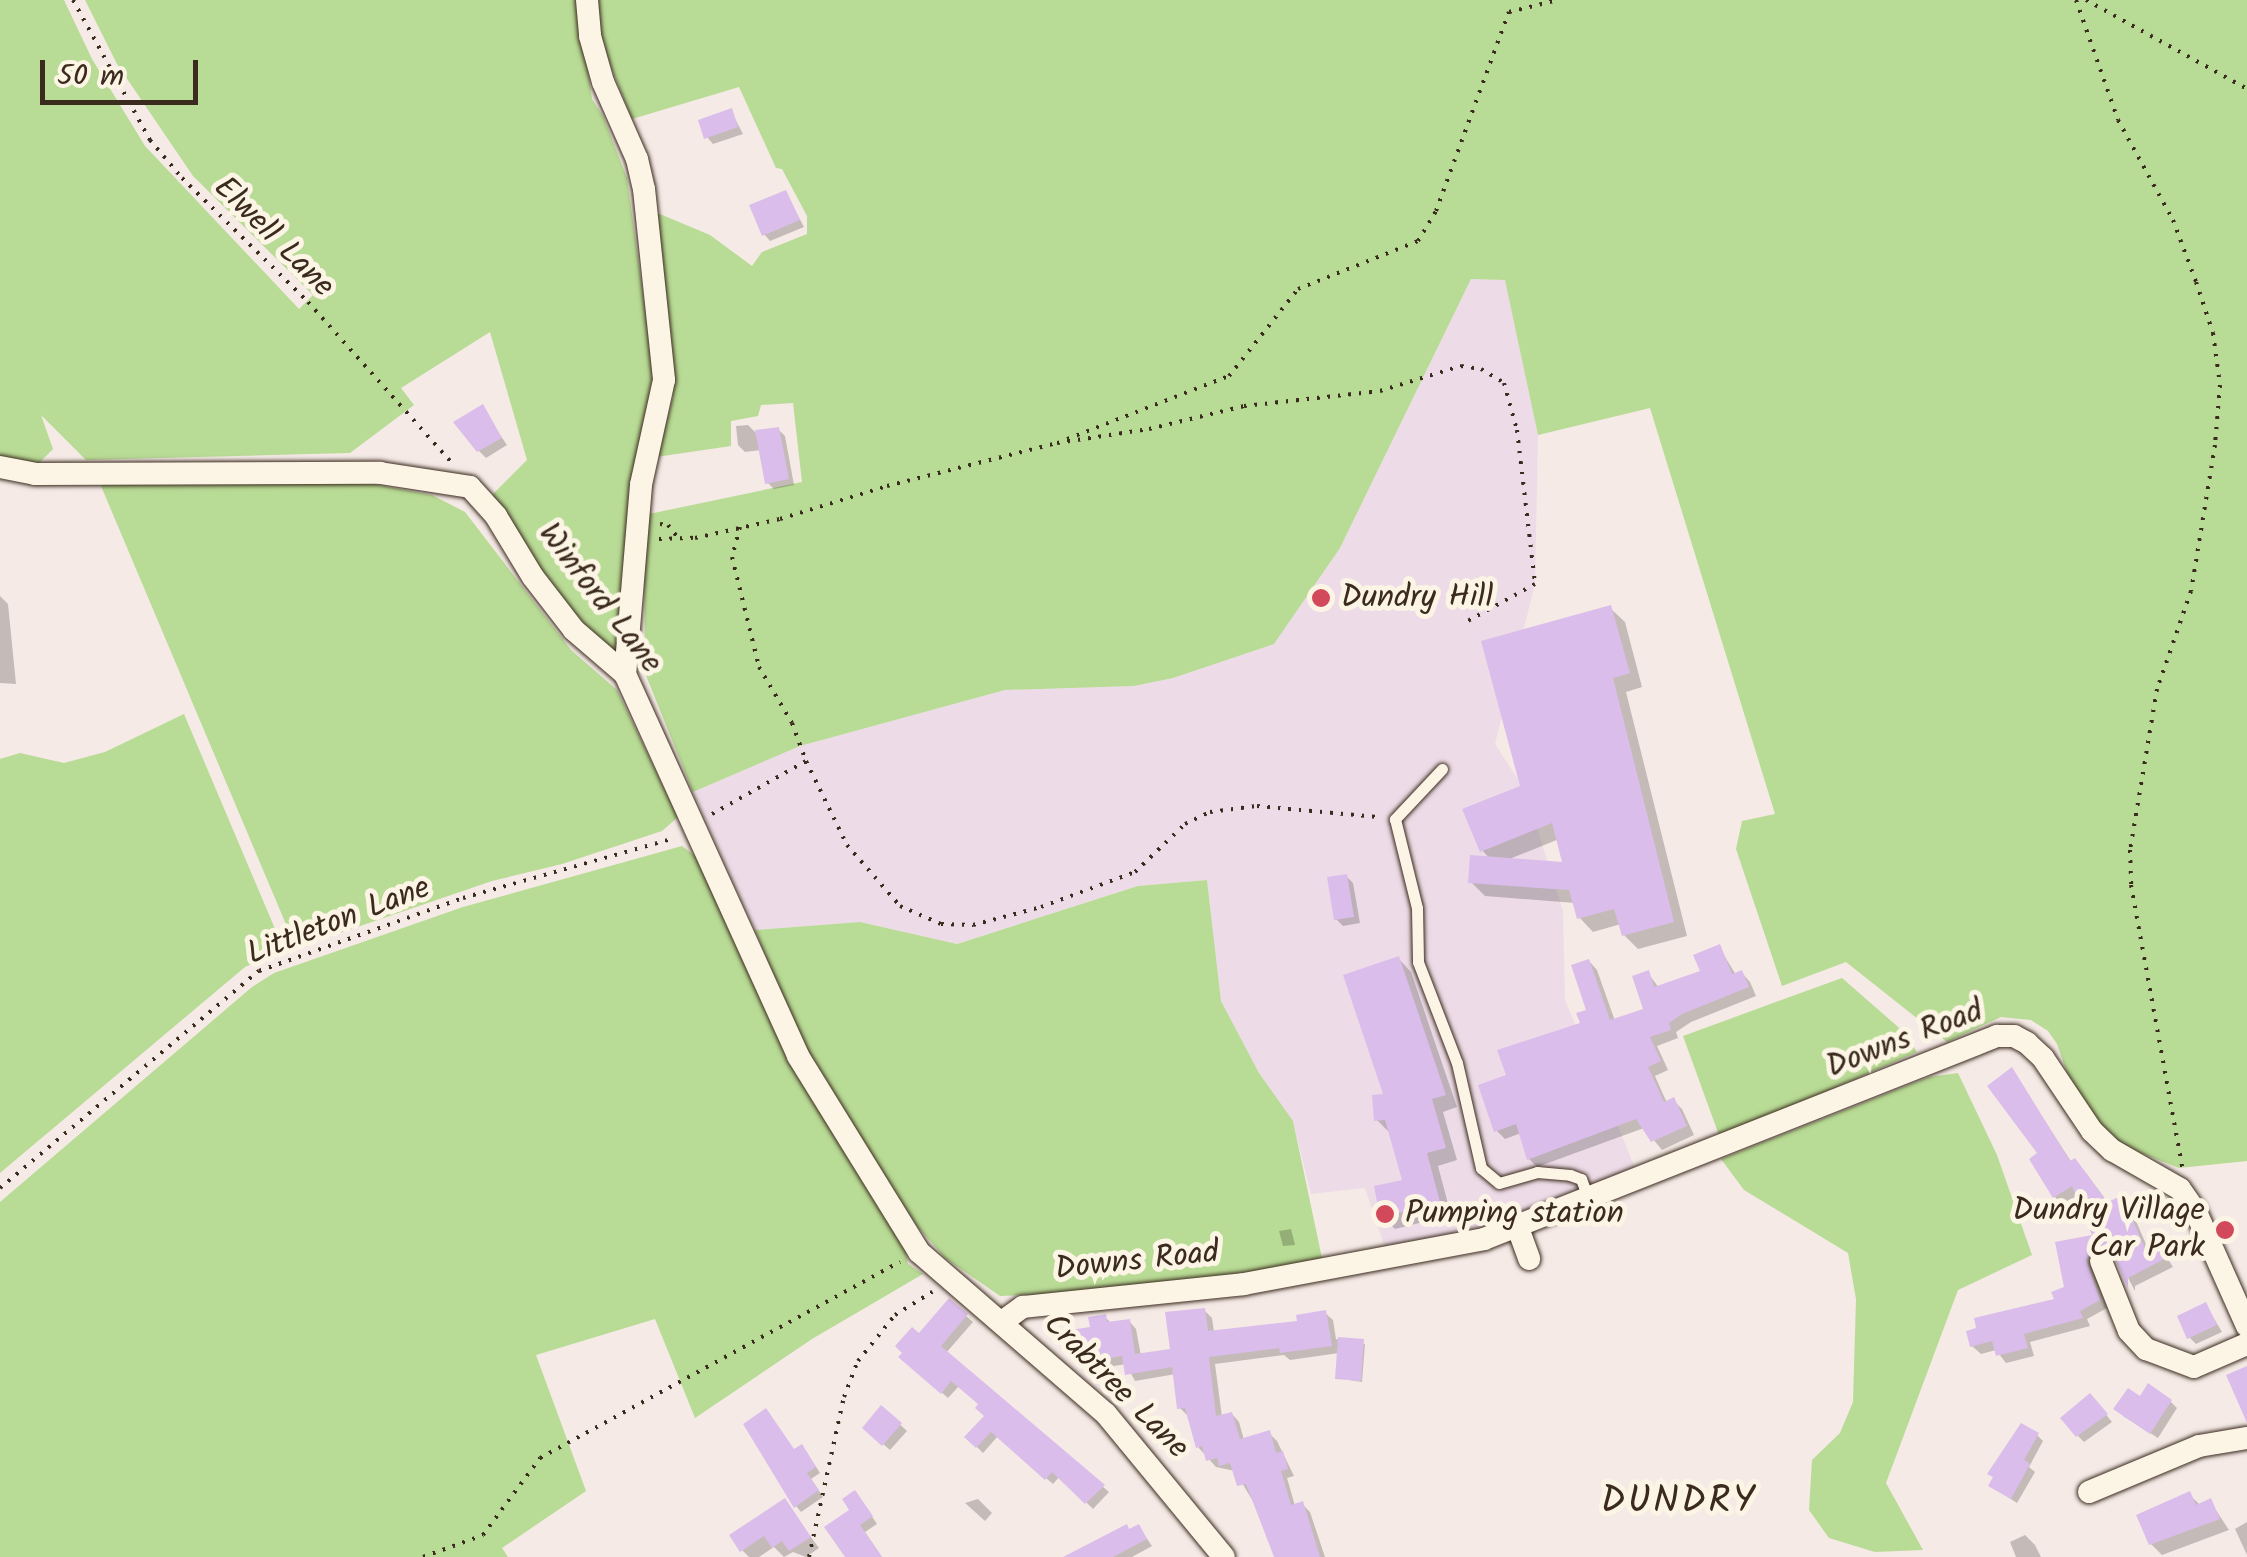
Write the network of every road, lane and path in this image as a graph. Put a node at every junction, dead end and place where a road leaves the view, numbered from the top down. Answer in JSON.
{"nodes":[{"id":1,"x":73,"y":0,"type":"edge"},
{"id":2,"x":587,"y":0,"type":"edge"},
{"id":3,"x":1558,"y":0,"type":"edge"},
{"id":4,"x":2076,"y":0,"type":"edge"},
{"id":5,"x":2086,"y":0,"type":"edge"},
{"id":6,"x":2247,"y":88,"type":"edge"},
{"id":7,"x":1057,"y":442,"type":"junction"},
{"id":8,"x":0,"y":467,"type":"edge"},
{"id":9,"x":470,"y":487,"type":"junction"},
{"id":10,"x":740,"y":528,"type":"junction"},
{"id":11,"x":678,"y":539,"type":"dead end"},
{"id":12,"x":1464,"y":623,"type":"dead end"},
{"id":13,"x":626,"y":674,"type":"junction"},
{"id":14,"x":806,"y":762,"type":"junction"},
{"id":15,"x":1442,"y":768,"type":"dead end"},
{"id":16,"x":1396,"y":819,"type":"junction"},
{"id":17,"x":697,"y":827,"type":"junction"},
{"id":18,"x":0,"y":1188,"type":"edge"},
{"id":19,"x":2180,"y":1190,"type":"junction"},
{"id":20,"x":1590,"y":1200,"type":"junction"},
{"id":21,"x":1518,"y":1228,"type":"junction"},
{"id":22,"x":920,"y":1252,"type":"junction"},
{"id":23,"x":1530,"y":1259,"type":"dead end"},
{"id":24,"x":2101,"y":1262,"type":"dead end"},
{"id":25,"x":947,"y":1275,"type":"junction"},
{"id":26,"x":1002,"y":1322,"type":"junction"},
{"id":27,"x":2247,"y":1326,"type":"edge"},
{"id":28,"x":2247,"y":1344,"type":"edge"},
{"id":29,"x":2247,"y":1438,"type":"edge"},
{"id":30,"x":2106,"y":1494,"type":"dead end"},
{"id":31,"x":423,"y":1557,"type":"edge"},
{"id":32,"x":808,"y":1557,"type":"edge"},
{"id":33,"x":1224,"y":1557,"type":"edge"}],
"edges":[{"from":1,"to":9,"type":"path","name":"Elwell Lane"},
{"from":2,"to":13,"type":"street"},
{"from":3,"to":7,"type":"path"},
{"from":4,"to":19,"type":"path"},
{"from":5,"to":6,"type":"path"},
{"from":7,"to":10,"type":"path"},
{"from":7,"to":12,"type":"path"},
{"from":8,"to":9,"type":"street"},
{"from":9,"to":13,"type":"street","name":"Winford Lane"},
{"from":10,"to":11,"type":"path"},
{"from":10,"to":14,"type":"path"},
{"from":13,"to":17,"type":"street","name":"Winford Lane"},
{"from":14,"to":16,"type":"path"},
{"from":14,"to":17,"type":"path","name":"Littleton Lane"},
{"from":15,"to":16,"type":"lane"},
{"from":16,"to":20,"type":"lane"},
{"from":17,"to":18,"type":"path","name":"Littleton Lane"},
{"from":17,"to":22,"type":"street","name":"Winford Lane"},
{"from":19,"to":20,"type":"street","name":"Downs Road"},
{"from":19,"to":27,"type":"street","name":"Downs Road"},
{"from":20,"to":21,"type":"street","name":"Downs Road"},
{"from":21,"to":23,"type":"street"},
{"from":21,"to":26,"type":"street","name":"Downs Road"},
{"from":22,"to":25,"type":"street","name":"Winford Lane"},
{"from":22,"to":31,"type":"path"},
{"from":24,"to":28,"type":"street"},
{"from":25,"to":26,"type":"street","name":"Crabtree Lane"},
{"from":25,"to":32,"type":"path"},
{"from":26,"to":33,"type":"street","name":"Crabtree Lane"},
{"from":29,"to":30,"type":"street"}]}
